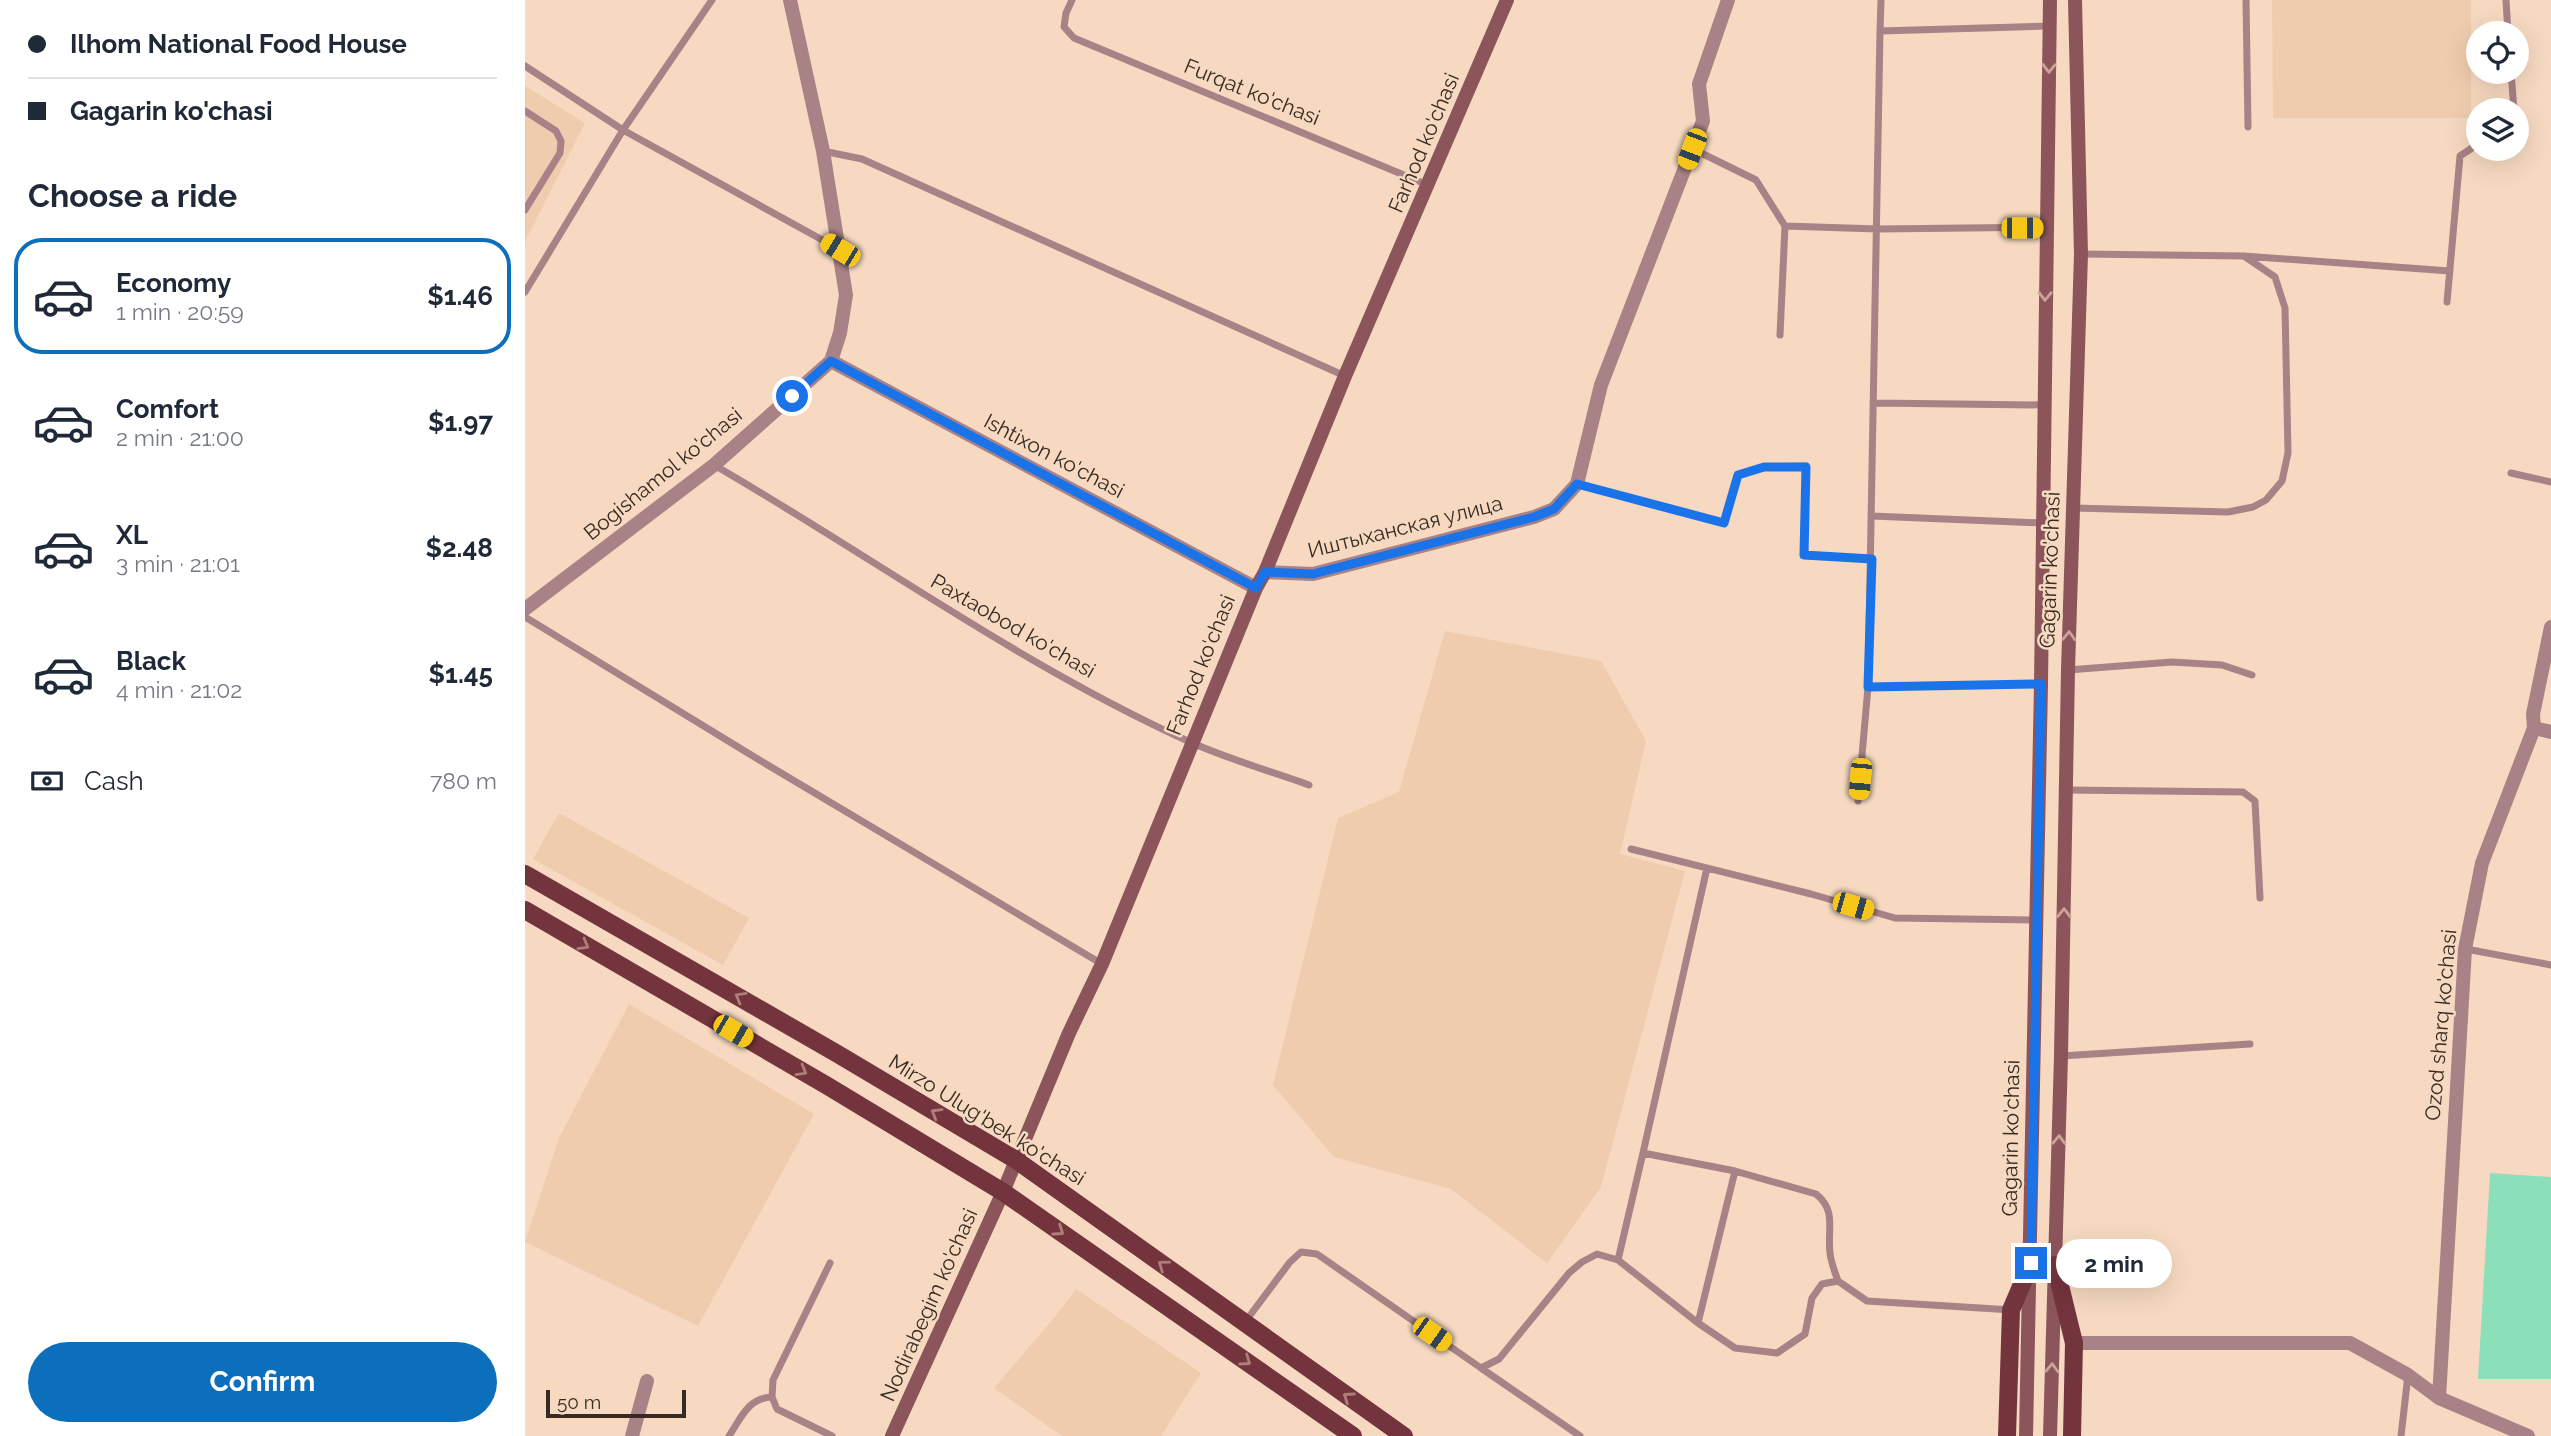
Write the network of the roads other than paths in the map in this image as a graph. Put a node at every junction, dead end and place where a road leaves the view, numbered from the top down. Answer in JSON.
{"nodes":[{"id":1,"x":712,"y":0,"type":"edge"},
{"id":2,"x":790,"y":0,"type":"edge"},
{"id":3,"x":1072,"y":0,"type":"edge"},
{"id":4,"x":1507,"y":0,"type":"edge"},
{"id":5,"x":1728,"y":0,"type":"edge"},
{"id":6,"x":1881,"y":0,"type":"edge"},
{"id":7,"x":2050,"y":0,"type":"edge"},
{"id":8,"x":2075,"y":0,"type":"edge"},
{"id":9,"x":2246,"y":0,"type":"edge"},
{"id":10,"x":2506,"y":0,"type":"edge"},
{"id":11,"x":2507,"y":21,"type":"edge"},
{"id":12,"x":2049,"y":26,"type":"junction"},
{"id":13,"x":1880,"y":31,"type":"junction"},
{"id":14,"x":525,"y":66,"type":"edge"},
{"id":15,"x":525,"y":111,"type":"edge"},
{"id":16,"x":2248,"y":127,"type":"dead end"},
{"id":17,"x":622,"y":130,"type":"junction"},
{"id":18,"x":1692,"y":149,"type":"junction"},
{"id":19,"x":823,"y":151,"type":"junction"},
{"id":20,"x":2466,"y":152,"type":"edge"},
{"id":21,"x":1429,"y":186,"type":"junction"},
{"id":22,"x":525,"y":209,"type":"edge"},
{"id":23,"x":1785,"y":226,"type":"junction"},
{"id":24,"x":2046,"y":228,"type":"junction"},
{"id":25,"x":1877,"y":229,"type":"junction"},
{"id":26,"x":840,"y":250,"type":"junction"},
{"id":27,"x":2081,"y":254,"type":"junction"},
{"id":28,"x":2244,"y":256,"type":"junction"},
{"id":29,"x":2450,"y":271,"type":"junction"},
{"id":30,"x":525,"y":292,"type":"edge"},
{"id":31,"x":2447,"y":302,"type":"dead end"},
{"id":32,"x":1780,"y":335,"type":"dead end"},
{"id":33,"x":831,"y":361,"type":"junction"},
{"id":34,"x":1345,"y":376,"type":"junction"},
{"id":35,"x":1874,"y":403,"type":"junction"},
{"id":36,"x":2044,"y":405,"type":"junction"},
{"id":37,"x":714,"y":465,"type":"junction"},
{"id":38,"x":2511,"y":473,"type":"dead end"},
{"id":39,"x":2551,"y":482,"type":"edge"},
{"id":40,"x":1577,"y":484,"type":"junction"},
{"id":41,"x":2073,"y":508,"type":"junction"},
{"id":42,"x":1872,"y":516,"type":"junction"},
{"id":43,"x":2042,"y":523,"type":"junction"},
{"id":44,"x":1872,"y":559,"type":"junction"},
{"id":45,"x":1265,"y":572,"type":"junction"},
{"id":46,"x":1256,"y":588,"type":"junction"},
{"id":47,"x":525,"y":609,"type":"edge"},
{"id":48,"x":525,"y":617,"type":"edge"},
{"id":49,"x":2551,"y":629,"type":"edge"},
{"id":50,"x":2068,"y":670,"type":"junction"},
{"id":51,"x":2252,"y":675,"type":"dead end"},
{"id":52,"x":2041,"y":684,"type":"junction"},
{"id":53,"x":1868,"y":687,"type":"junction"},
{"id":54,"x":2534,"y":729,"type":"junction"},
{"id":55,"x":2551,"y":732,"type":"edge"},
{"id":56,"x":1192,"y":743,"type":"junction"},
{"id":57,"x":1310,"y":785,"type":"dead end"},
{"id":58,"x":2066,"y":790,"type":"junction"},
{"id":59,"x":1858,"y":802,"type":"dead end"},
{"id":60,"x":1631,"y":849,"type":"dead end"},
{"id":61,"x":1707,"y":868,"type":"junction"},
{"id":62,"x":525,"y":874,"type":"edge"},
{"id":63,"x":2260,"y":898,"type":"dead end"},
{"id":64,"x":525,"y":911,"type":"edge"},
{"id":65,"x":2036,"y":920,"type":"junction"},
{"id":66,"x":2465,"y":949,"type":"junction"},
{"id":67,"x":1102,"y":964,"type":"junction"},
{"id":68,"x":2551,"y":965,"type":"edge"},
{"id":69,"x":2250,"y":1044,"type":"dead end"},
{"id":70,"x":2061,"y":1056,"type":"junction"},
{"id":71,"x":1643,"y":1153,"type":"junction"},
{"id":72,"x":1016,"y":1160,"type":"junction"},
{"id":73,"x":1735,"y":1171,"type":"junction"},
{"id":74,"x":1003,"y":1192,"type":"junction"},
{"id":75,"x":1618,"y":1260,"type":"junction"},
{"id":76,"x":830,"y":1263,"type":"dead end"},
{"id":77,"x":2031,"y":1263,"type":"junction"},
{"id":78,"x":2055,"y":1265,"type":"junction"},
{"id":79,"x":1838,"y":1281,"type":"junction"},
{"id":80,"x":2011,"y":1310,"type":"junction"},
{"id":81,"x":2030,"y":1311,"type":"junction"},
{"id":82,"x":1698,"y":1323,"type":"junction"},
{"id":83,"x":1244,"y":1324,"type":"junction"},
{"id":84,"x":2074,"y":1343,"type":"junction"},
{"id":85,"x":1481,"y":1368,"type":"junction"},
{"id":86,"x":2408,"y":1374,"type":"junction"},
{"id":87,"x":647,"y":1381,"type":"dead end"},
{"id":88,"x":772,"y":1396,"type":"junction"},
{"id":89,"x":2439,"y":1398,"type":"junction"},
{"id":90,"x":632,"y":1436,"type":"edge"},
{"id":91,"x":729,"y":1436,"type":"edge"},
{"id":92,"x":832,"y":1436,"type":"edge"},
{"id":93,"x":892,"y":1436,"type":"edge"},
{"id":94,"x":1353,"y":1436,"type":"edge"},
{"id":95,"x":1404,"y":1436,"type":"edge"},
{"id":96,"x":1580,"y":1436,"type":"edge"},
{"id":97,"x":2007,"y":1436,"type":"edge"},
{"id":98,"x":2026,"y":1436,"type":"edge"},
{"id":99,"x":2050,"y":1436,"type":"edge"},
{"id":100,"x":2072,"y":1436,"type":"edge"},
{"id":101,"x":2401,"y":1436,"type":"edge"},
{"id":102,"x":2528,"y":1436,"type":"edge"}],
"edges":[{"from":1,"to":17,"type":"lane"},
{"from":2,"to":19,"type":"street"},
{"from":3,"to":21,"type":"lane","name":"Furqat ko'chasi"},
{"from":4,"to":21,"type":"main road","name":"Farhod ko'chasi"},
{"from":5,"to":18,"type":"street"},
{"from":6,"to":13,"type":"lane"},
{"from":7,"to":12,"type":"main road","name":"Gagarin ko'chasi"},
{"from":8,"to":27,"type":"main road","name":"Gagarin ko'chasi"},
{"from":9,"to":16,"type":"lane"},
{"from":10,"to":11,"type":"lane"},
{"from":12,"to":13,"type":"lane"},
{"from":12,"to":24,"type":"main road","name":"Gagarin ko'chasi","one_way":true},
{"from":13,"to":25,"type":"lane"},
{"from":14,"to":17,"type":"lane"},
{"from":15,"to":22,"type":"lane"},
{"from":17,"to":26,"type":"lane"},
{"from":17,"to":30,"type":"lane"},
{"from":18,"to":23,"type":"lane"},
{"from":18,"to":40,"type":"street"},
{"from":19,"to":26,"type":"street"},
{"from":19,"to":34,"type":"lane"},
{"from":20,"to":29,"type":"lane"},
{"from":21,"to":34,"type":"main road","name":"Farhod ko'chasi"},
{"from":23,"to":25,"type":"lane"},
{"from":23,"to":32,"type":"lane"},
{"from":24,"to":25,"type":"lane"},
{"from":24,"to":36,"type":"main road","name":"Gagarin ko'chasi","one_way":true},
{"from":25,"to":35,"type":"lane"},
{"from":26,"to":33,"type":"street"},
{"from":27,"to":28,"type":"lane"},
{"from":27,"to":41,"type":"main road","name":"Gagarin ko'chasi"},
{"from":28,"to":29,"type":"lane"},
{"from":28,"to":41,"type":"lane"},
{"from":29,"to":31,"type":"lane"},
{"from":33,"to":37,"type":"street","name":"Bogishamol ko'chasi"},
{"from":33,"to":46,"type":"street","name":"Ishtixon ko'chasi"},
{"from":34,"to":45,"type":"main road","name":"Farhod ko'chasi"},
{"from":35,"to":36,"type":"lane"},
{"from":35,"to":42,"type":"lane"},
{"from":36,"to":43,"type":"main road","name":"Gagarin ko'chasi"},
{"from":37,"to":47,"type":"street","name":"Bogishamol ko'chasi"},
{"from":37,"to":56,"type":"lane","name":"Paxtaobod ko'chasi"},
{"from":38,"to":39,"type":"lane"},
{"from":40,"to":44,"type":"lane"},
{"from":40,"to":45,"type":"street","name":"Иштыханская улица"},
{"from":50,"to":41,"type":"main road","name":"Gagarin ko'chasi","one_way":true},
{"from":42,"to":43,"type":"lane"},
{"from":42,"to":44,"type":"lane"},
{"from":43,"to":52,"type":"main road","name":"Gagarin ko'chasi"},
{"from":44,"to":53,"type":"lane"},
{"from":45,"to":46,"type":"main road","name":"Farhod ko'chasi"},
{"from":46,"to":56,"type":"main road","name":"Farhod ko'chasi"},
{"from":48,"to":67,"type":"lane"},
{"from":49,"to":54,"type":"street","name":"Ozod sharq ko'chasi"},
{"from":50,"to":51,"type":"lane"},
{"from":50,"to":58,"type":"main road","name":"Gagarin ko'chasi"},
{"from":52,"to":53,"type":"lane"},
{"from":52,"to":65,"type":"main road","name":"Gagarin ko'chasi"},
{"from":53,"to":59,"type":"lane"},
{"from":54,"to":55,"type":"street"},
{"from":54,"to":66,"type":"street","name":"Ozod sharq ko'chasi"},
{"from":56,"to":57,"type":"lane","name":"Paxtaobod ko'chasi"},
{"from":56,"to":67,"type":"main road","name":"Farhod ko'chasi"},
{"from":58,"to":63,"type":"lane"},
{"from":70,"to":58,"type":"main road","name":"Gagarin ko'chasi","one_way":true},
{"from":60,"to":61,"type":"lane"},
{"from":61,"to":65,"type":"lane"},
{"from":61,"to":71,"type":"lane"},
{"from":72,"to":62,"type":"main road","name":"Mirzo Ulug'bek ko'chasi","one_way":true},
{"from":64,"to":74,"type":"main road","one_way":true},
{"from":65,"to":77,"type":"main road","name":"Gagarin ko'chasi"},
{"from":66,"to":68,"type":"lane"},
{"from":66,"to":89,"type":"street","name":"Ozod sharq ko'chasi"},
{"from":67,"to":72,"type":"main road","name":"Farhod ko'chasi"},
{"from":69,"to":70,"type":"lane"},
{"from":78,"to":70,"type":"main road","name":"Gagarin ko'chasi","one_way":true},
{"from":71,"to":73,"type":"lane"},
{"from":71,"to":75,"type":"lane"},
{"from":72,"to":74,"type":"main road","name":"Farhod ko'chasi"},
{"from":83,"to":72,"type":"main road","name":"Mirzo Ulug'bek ko'chasi","one_way":true},
{"from":73,"to":79,"type":"lane"},
{"from":73,"to":82,"type":"lane"},
{"from":74,"to":93,"type":"main road","name":"Nodirabegim ko'chasi"},
{"from":74,"to":94,"type":"main road","one_way":true},
{"from":75,"to":82,"type":"lane"},
{"from":75,"to":85,"type":"lane"},
{"from":76,"to":88,"type":"lane"},
{"from":77,"to":80,"type":"main road"},
{"from":77,"to":81,"type":"main road","name":"Gagarin ko'chasi"},
{"from":78,"to":84,"type":"main road"},
{"from":99,"to":78,"type":"main road","name":"Gagarin ko'chasi","one_way":true},
{"from":79,"to":80,"type":"lane"},
{"from":79,"to":82,"type":"lane"},
{"from":80,"to":81,"type":"lane"},
{"from":80,"to":97,"type":"main road"},
{"from":81,"to":98,"type":"main road","name":"Gagarin ko'chasi"},
{"from":83,"to":85,"type":"lane"},
{"from":95,"to":83,"type":"main road","name":"Mirzo Ulug'bek ko'chasi","one_way":true},
{"from":84,"to":86,"type":"street"},
{"from":84,"to":100,"type":"main road"},
{"from":85,"to":96,"type":"lane"},
{"from":86,"to":89,"type":"street"},
{"from":86,"to":101,"type":"lane"},
{"from":87,"to":90,"type":"street"},
{"from":88,"to":91,"type":"lane"},
{"from":88,"to":92,"type":"lane"},
{"from":89,"to":102,"type":"street"}]}
